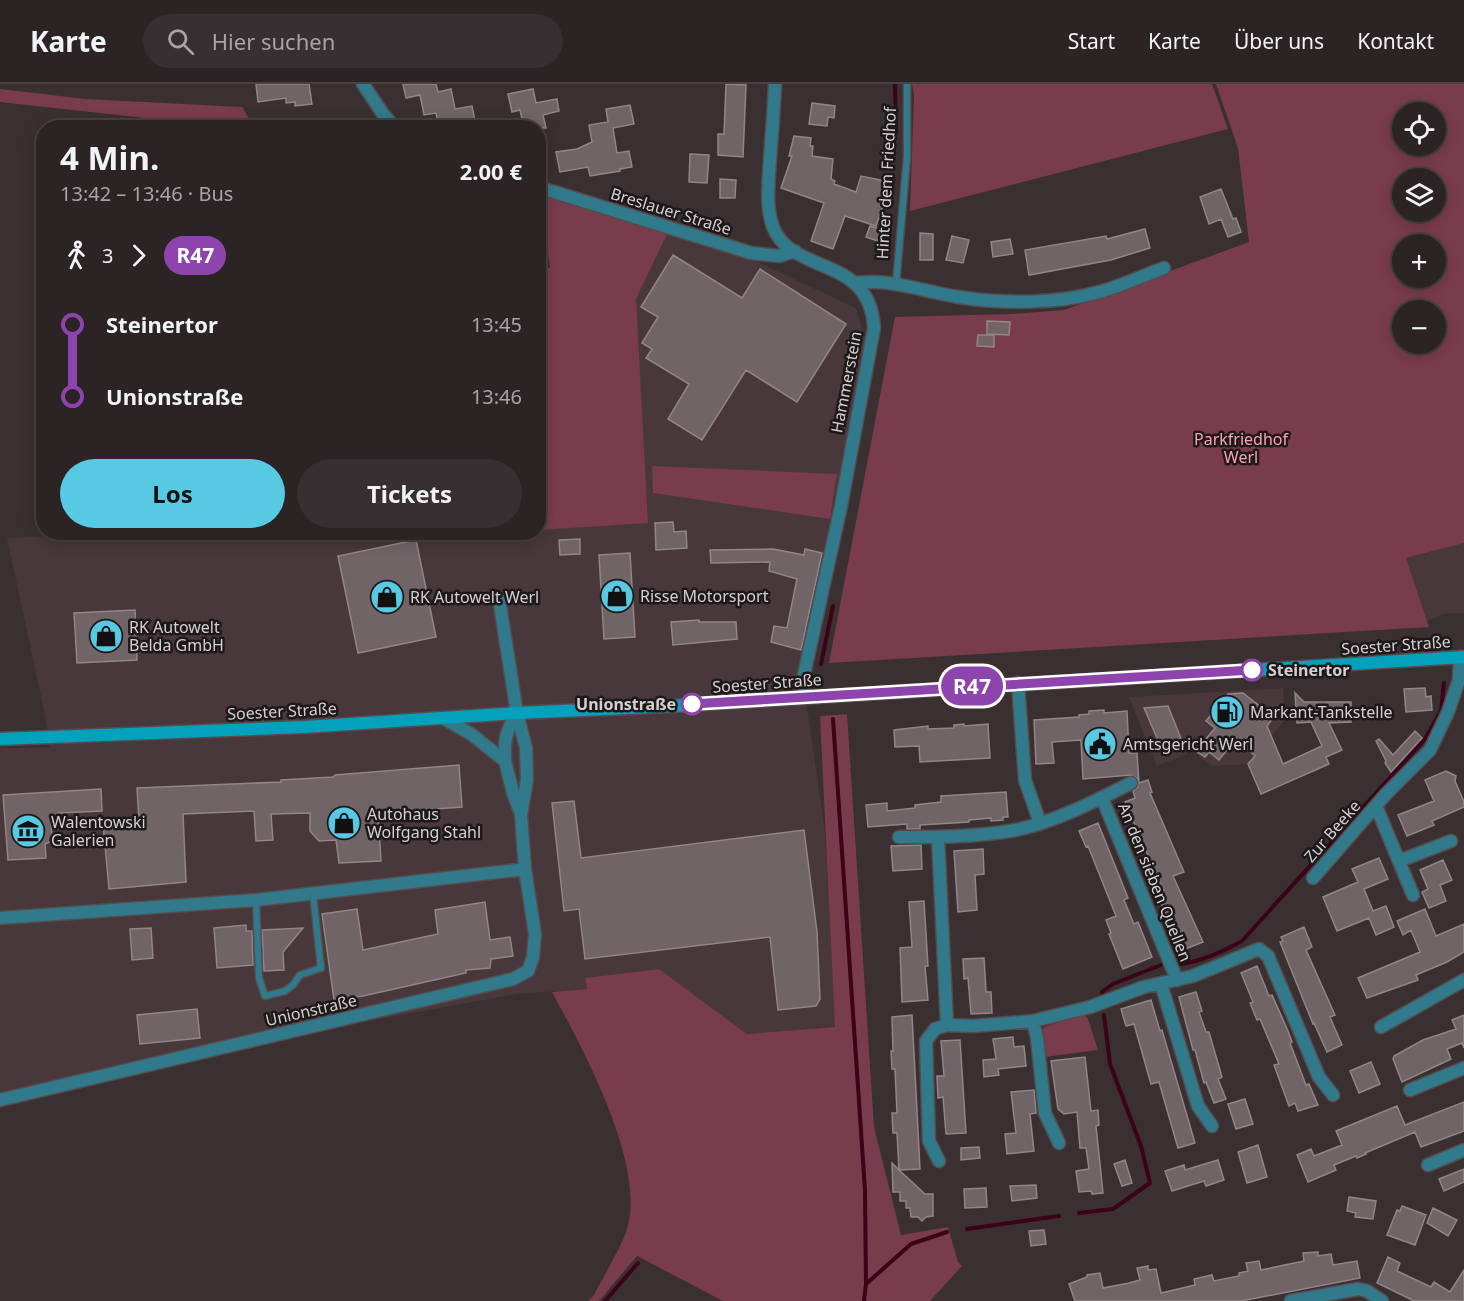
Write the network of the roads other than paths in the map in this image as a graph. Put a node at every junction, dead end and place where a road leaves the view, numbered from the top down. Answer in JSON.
{"nodes":[{"id":1,"x":363,"y":84,"type":"edge"},
{"id":2,"x":775,"y":84,"type":"edge"},
{"id":3,"x":907,"y":84,"type":"edge"},
{"id":4,"x":388,"y":120,"type":"edge"},
{"id":5,"x":546,"y":189,"type":"edge"},
{"id":6,"x":795,"y":251,"type":"junction"},
{"id":7,"x":1164,"y":268,"type":"dead end"},
{"id":8,"x":855,"y":283,"type":"junction"},
{"id":9,"x":896,"y":284,"type":"junction"},
{"id":10,"x":500,"y":599,"type":"dead end"},
{"id":11,"x":1462,"y":657,"type":"edge"},
{"id":12,"x":1018,"y":683,"type":"junction"},
{"id":13,"x":805,"y":697,"type":"junction"},
{"id":14,"x":517,"y":713,"type":"junction"},
{"id":15,"x":443,"y":717,"type":"junction"},
{"id":16,"x":0,"y":739,"type":"edge"},
{"id":17,"x":505,"y":761,"type":"junction"},
{"id":18,"x":1131,"y":783,"type":"dead end"},
{"id":19,"x":1102,"y":798,"type":"junction"},
{"id":20,"x":1376,"y":806,"type":"junction"},
{"id":21,"x":521,"y":815,"type":"junction"},
{"id":22,"x":1040,"y":823,"type":"junction"},
{"id":23,"x":899,"y":837,"type":"dead end"},
{"id":24,"x":938,"y":837,"type":"junction"},
{"id":25,"x":1451,"y":841,"type":"dead end"},
{"id":26,"x":1399,"y":861,"type":"junction"},
{"id":27,"x":525,"y":869,"type":"junction"},
{"id":28,"x":1313,"y":878,"type":"dead end"},
{"id":29,"x":313,"y":893,"type":"junction"},
{"id":30,"x":1413,"y":896,"type":"dead end"},
{"id":31,"x":256,"y":900,"type":"junction"},
{"id":32,"x":0,"y":918,"type":"edge"},
{"id":33,"x":1177,"y":980,"type":"junction"},
{"id":34,"x":1464,"y":980,"type":"edge"},
{"id":35,"x":1161,"y":984,"type":"junction"},
{"id":36,"x":1033,"y":1021,"type":"junction"},
{"id":37,"x":947,"y":1025,"type":"junction"},
{"id":38,"x":1381,"y":1027,"type":"dead end"},
{"id":39,"x":1464,"y":1068,"type":"edge"},
{"id":40,"x":1410,"y":1090,"type":"dead end"},
{"id":41,"x":1333,"y":1095,"type":"dead end"},
{"id":42,"x":0,"y":1100,"type":"edge"},
{"id":43,"x":1212,"y":1126,"type":"dead end"},
{"id":44,"x":1059,"y":1143,"type":"dead end"},
{"id":45,"x":1464,"y":1150,"type":"edge"},
{"id":46,"x":939,"y":1161,"type":"dead end"},
{"id":47,"x":1428,"y":1165,"type":"dead end"},
{"id":48,"x":1291,"y":1301,"type":"edge"},
{"id":49,"x":1382,"y":1301,"type":"edge"}],
"edges":[{"from":1,"to":4,"type":"street"},
{"from":2,"to":6,"type":"street","name":"Hammerstein"},
{"from":3,"to":9,"type":"lane","name":"Hinter dem Friedhof"},
{"from":5,"to":6,"type":"street","name":"Breslauer Straße"},
{"from":6,"to":8,"type":"street","name":"Hammerstein"},
{"from":7,"to":9,"type":"street","name":"Hinter dem Friedhof"},
{"from":8,"to":9,"type":"street","name":"Hinter dem Friedhof"},
{"from":8,"to":13,"type":"street","name":"Hammerstein"},
{"from":10,"to":14,"type":"street"},
{"from":11,"to":12,"type":"main road","name":"Soester Straße"},
{"from":11,"to":20,"type":"street","name":"Zur Beeke"},
{"from":12,"to":13,"type":"main road","name":"Soester Straße"},
{"from":12,"to":22,"type":"street"},
{"from":13,"to":14,"type":"main road","name":"Soester Straße"},
{"from":14,"to":15,"type":"main road","name":"Soester Straße"},
{"from":14,"to":17,"type":"street","name":"Unionstraße"},
{"from":14,"to":21,"type":"street","name":"Unionstraße"},
{"from":15,"to":16,"type":"main road","name":"Soester Straße"},
{"from":15,"to":17,"type":"street"},
{"from":17,"to":21,"type":"street","name":"Unionstraße"},
{"from":18,"to":19,"type":"street","name":"An den sieben Quellen"},
{"from":19,"to":22,"type":"street","name":"An den sieben Quellen"},
{"from":19,"to":33,"type":"street","name":"An den sieben Quellen"},
{"from":20,"to":26,"type":"street","name":"Zur Beeke"},
{"from":20,"to":28,"type":"street","name":"Zur Beeke"},
{"from":21,"to":27,"type":"street","name":"Unionstraße"},
{"from":22,"to":24,"type":"street","name":"An den sieben Quellen"},
{"from":23,"to":24,"type":"street","name":"An den sieben Quellen"},
{"from":24,"to":37,"type":"street"},
{"from":25,"to":26,"type":"street"},
{"from":26,"to":30,"type":"street","name":"Zur Beeke"},
{"from":27,"to":29,"type":"street"},
{"from":27,"to":42,"type":"street","name":"Unionstraße"},
{"from":29,"to":31,"type":"street"},
{"from":29,"to":31,"type":"lane"},
{"from":31,"to":32,"type":"street"},
{"from":33,"to":35,"type":"street","name":"An den sieben Quellen"},
{"from":33,"to":41,"type":"street","name":"An den sieben Quellen"},
{"from":34,"to":38,"type":"street"},
{"from":35,"to":36,"type":"street","name":"An den sieben Quellen"},
{"from":35,"to":43,"type":"street"},
{"from":36,"to":37,"type":"street","name":"An den sieben Quellen"},
{"from":36,"to":44,"type":"street"},
{"from":37,"to":46,"type":"street"},
{"from":39,"to":40,"type":"street"},
{"from":45,"to":47,"type":"street"},
{"from":48,"to":49,"type":"street"}]}
